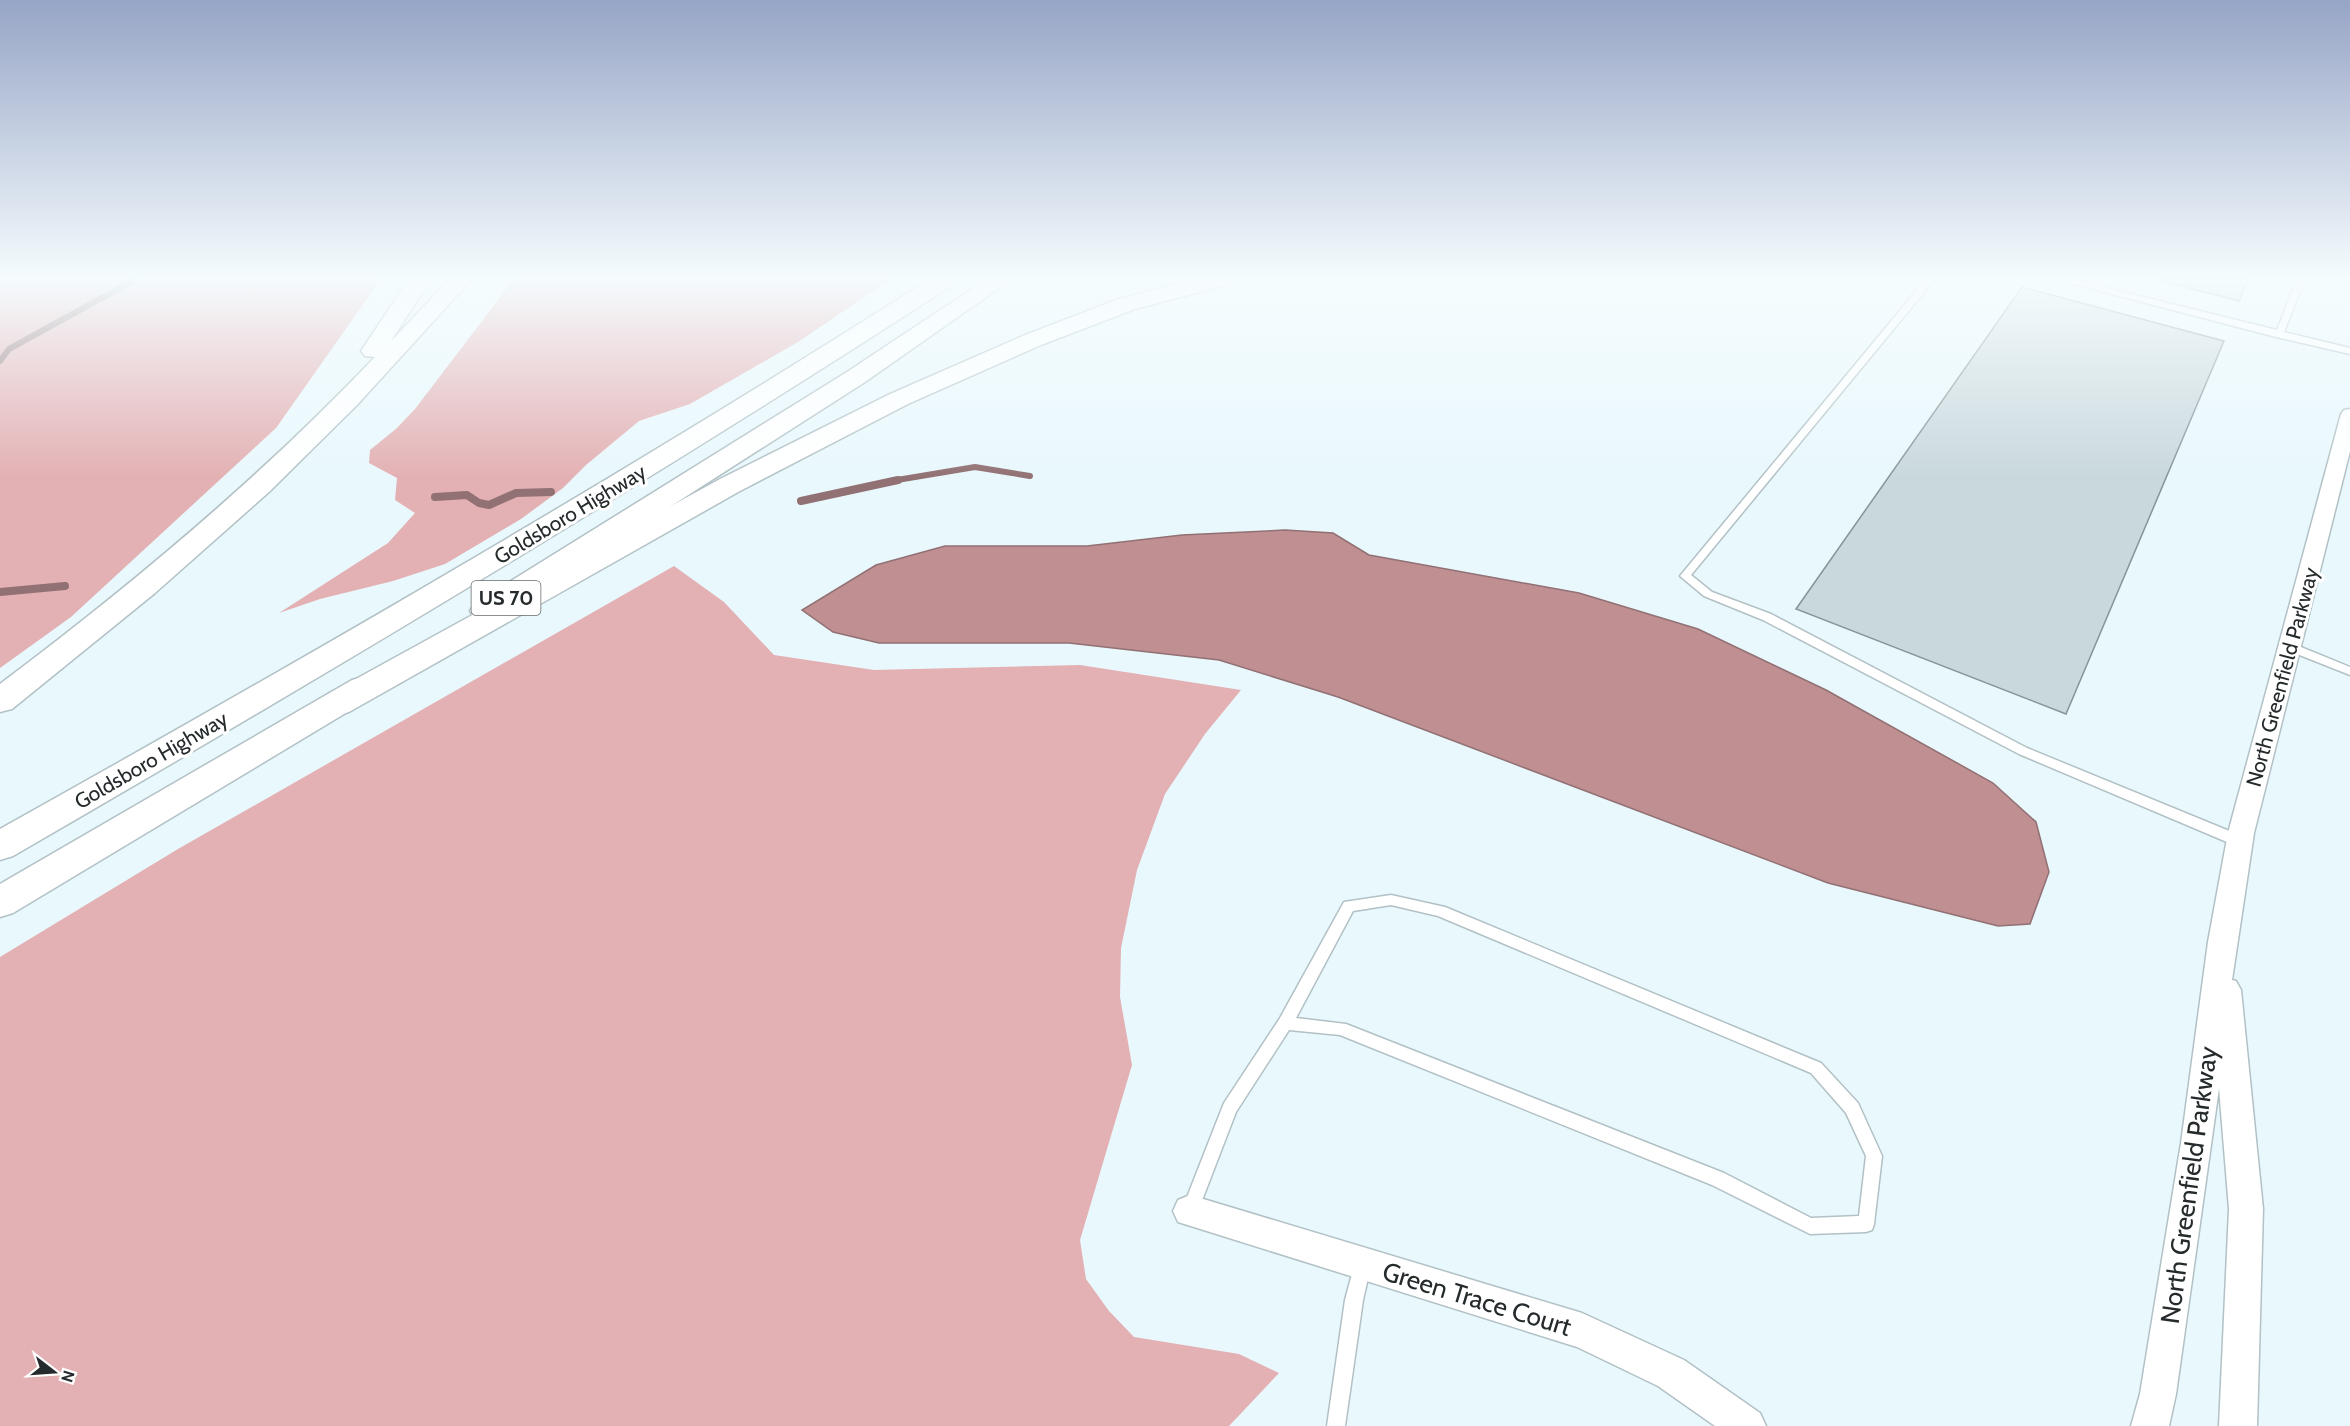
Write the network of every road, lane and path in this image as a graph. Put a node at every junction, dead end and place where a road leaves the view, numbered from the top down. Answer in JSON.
{"nodes":[{"id":1,"x":377,"y":346,"type":"edge"},
{"id":2,"x":398,"y":346,"type":"edge"},
{"id":3,"x":844,"y":346,"type":"edge"},
{"id":4,"x":902,"y":346,"type":"edge"},
{"id":5,"x":1021,"y":346,"type":"edge"},
{"id":6,"x":1876,"y":346,"type":"edge"},
{"id":7,"x":2326,"y":346,"type":"edge"},
{"id":8,"x":2350,"y":351,"type":"edge"},
{"id":9,"x":2350,"y":414,"type":"edge"},
{"id":10,"x":313,"y":433,"type":"junction"},
{"id":11,"x":2290,"y":647,"type":"junction"},
{"id":12,"x":2350,"y":671,"type":"edge"},
{"id":13,"x":0,"y":701,"type":"edge"},
{"id":14,"x":337,"y":704,"type":"junction"},
{"id":15,"x":2239,"y":842,"type":"junction"},
{"id":16,"x":0,"y":846,"type":"edge"},
{"id":17,"x":0,"y":902,"type":"edge"},
{"id":18,"x":2222,"y":942,"type":"junction"},
{"id":19,"x":1285,"y":1023,"type":"junction"},
{"id":20,"x":1190,"y":1211,"type":"joint"},
{"id":21,"x":1363,"y":1264,"type":"junction"},
{"id":22,"x":1335,"y":1426,"type":"edge"},
{"id":23,"x":1747,"y":1426,"type":"edge"},
{"id":24,"x":2150,"y":1426,"type":"edge"},
{"id":25,"x":2238,"y":1426,"type":"edge"}],
"edges":[{"from":1,"to":10,"type":"main road"},
{"from":2,"to":10,"type":"main road"},
{"from":3,"to":16,"type":"main road","name":"Goldsboro Highway","number":"US 70"},
{"from":4,"to":14,"type":"main road","number":"US 70"},
{"from":5,"to":14,"type":"main road"},
{"from":6,"to":15,"type":"lane"},
{"from":7,"to":8,"type":"lane"},
{"from":9,"to":11,"type":"street","name":"North Greenfield Parkway"},
{"from":10,"to":13,"type":"main road"},
{"from":11,"to":12,"type":"lane"},
{"from":11,"to":15,"type":"street","name":"North Greenfield Parkway"},
{"from":14,"to":17,"type":"main road","number":"US 70"},
{"from":15,"to":18,"type":"street","name":"North Greenfield Parkway"},
{"from":18,"to":24,"type":"street","name":"North Greenfield Parkway"},
{"from":18,"to":25,"type":"street","name":"North Greenfield Parkway"},
{"from":19,"to":19,"type":"lane"},
{"from":19,"to":20,"type":"lane"},
{"from":20,"to":21,"type":"street","name":"Green Trace Court"},
{"from":21,"to":22,"type":"lane"},
{"from":21,"to":23,"type":"street","name":"Green Trace Court"}]}
